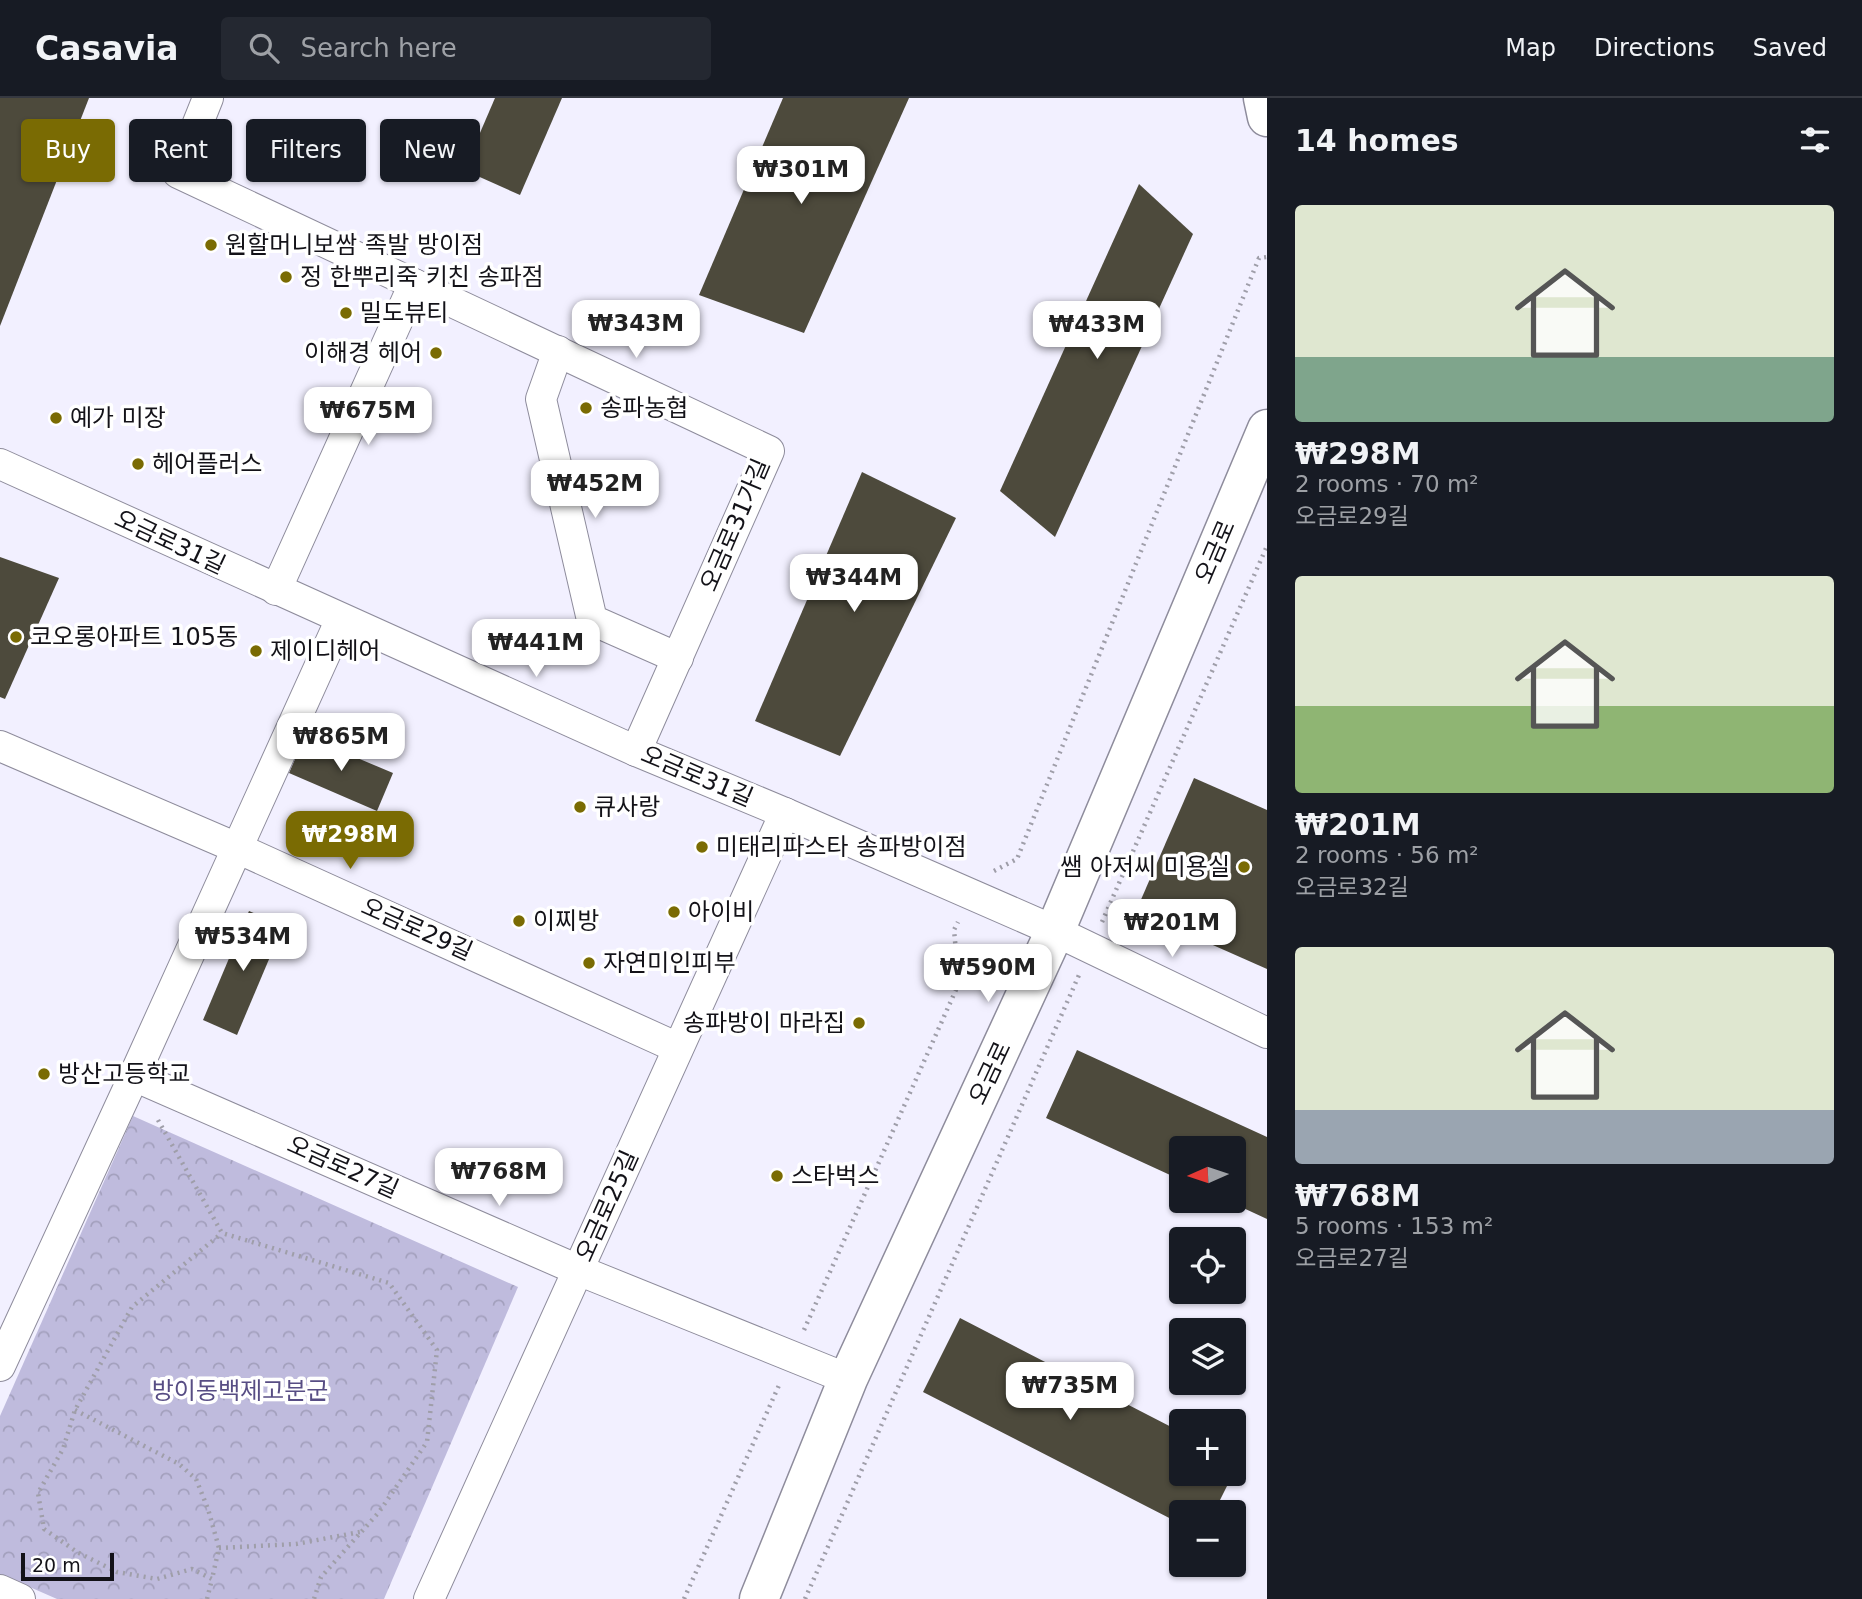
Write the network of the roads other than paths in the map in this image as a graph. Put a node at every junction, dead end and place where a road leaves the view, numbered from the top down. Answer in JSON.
{"nodes":[{"id":1,"x":208,"y":98,"type":"edge"},
{"id":2,"x":1263,"y":98,"type":"edge"},
{"id":3,"x":1267,"y":117,"type":"edge"},
{"id":4,"x":414,"y":284,"type":"junction"},
{"id":5,"x":558,"y":351,"type":"junction"},
{"id":6,"x":1267,"y":429,"type":"edge"},
{"id":7,"x":0,"y":464,"type":"edge"},
{"id":8,"x":276,"y":590,"type":"junction"},
{"id":9,"x":341,"y":619,"type":"junction"},
{"id":10,"x":678,"y":659,"type":"junction"},
{"id":11,"x":0,"y":746,"type":"edge"},
{"id":12,"x":636,"y":751,"type":"junction"},
{"id":13,"x":785,"y":813,"type":"junction"},
{"id":14,"x":237,"y":848,"type":"junction"},
{"id":15,"x":1055,"y":931,"type":"junction"},
{"id":16,"x":1267,"y":1033,"type":"edge"},
{"id":17,"x":678,"y":1048,"type":"junction"},
{"id":18,"x":134,"y":1076,"type":"junction"},
{"id":19,"x":578,"y":1270,"type":"junction"},
{"id":20,"x":0,"y":1366,"type":"edge"},
{"id":21,"x":848,"y":1379,"type":"junction"},
{"id":22,"x":0,"y":1590,"type":"edge"},
{"id":23,"x":20,"y":1599,"type":"edge"},
{"id":24,"x":429,"y":1599,"type":"edge"},
{"id":25,"x":759,"y":1599,"type":"edge"}],
"edges":[{"from":1,"to":4,"type":"street","name":"오금로31가길"},
{"from":2,"to":3,"type":"main road"},
{"from":4,"to":5,"type":"street","name":"오금로31가길"},
{"from":4,"to":8,"type":"street"},
{"from":5,"to":10,"type":"street"},
{"from":5,"to":10,"type":"street","name":"오금로31가길"},
{"from":6,"to":15,"type":"main road","name":"오금로"},
{"from":7,"to":8,"type":"street","name":"오금로31길"},
{"from":8,"to":9,"type":"street","name":"오금로31길"},
{"from":9,"to":12,"type":"street","name":"오금로31길"},
{"from":9,"to":14,"type":"street"},
{"from":10,"to":12,"type":"street","name":"오금로31가길"},
{"from":11,"to":14,"type":"street","name":"오금로29길"},
{"from":12,"to":13,"type":"street","name":"오금로31길"},
{"from":13,"to":15,"type":"street","name":"오금로31길"},
{"from":13,"to":17,"type":"street","name":"오금로25길"},
{"from":14,"to":17,"type":"street","name":"오금로29길"},
{"from":14,"to":18,"type":"street"},
{"from":15,"to":16,"type":"street","name":"오금로31길"},
{"from":15,"to":21,"type":"main road","name":"오금로"},
{"from":17,"to":19,"type":"street","name":"오금로25길"},
{"from":18,"to":19,"type":"street","name":"오금로27길"},
{"from":18,"to":20,"type":"street"},
{"from":19,"to":21,"type":"street","name":"오금로27길"},
{"from":19,"to":24,"type":"street","name":"오금로25길"},
{"from":21,"to":25,"type":"main road","name":"오금로"},
{"from":22,"to":23,"type":"street"}]}
